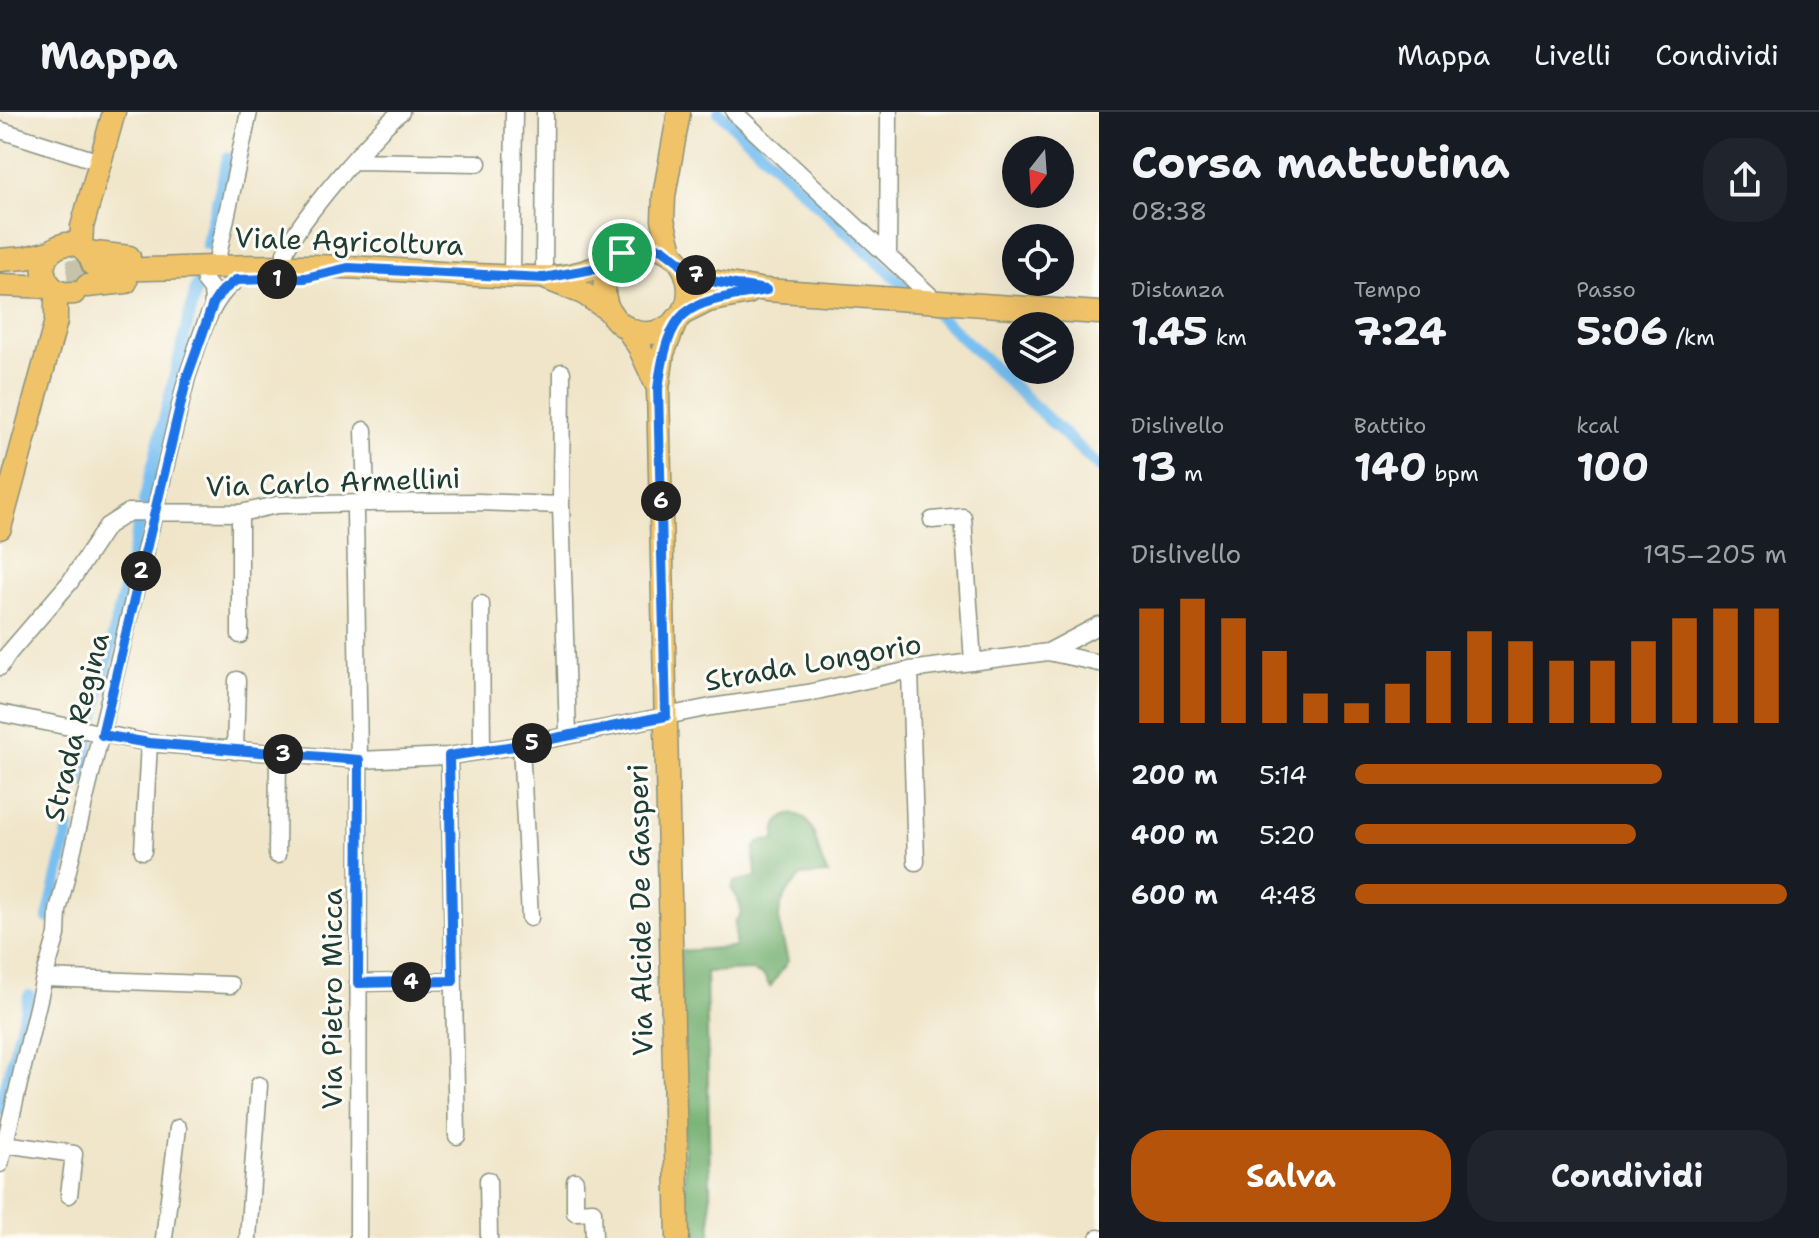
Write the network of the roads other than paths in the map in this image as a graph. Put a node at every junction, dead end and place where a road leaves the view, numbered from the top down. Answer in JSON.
{"nodes":[{"id":1,"x":114,"y":112,"type":"edge"},
{"id":2,"x":249,"y":112,"type":"edge"},
{"id":3,"x":401,"y":112,"type":"edge"},
{"id":4,"x":514,"y":112,"type":"edge"},
{"id":5,"x":545,"y":112,"type":"edge"},
{"id":6,"x":679,"y":112,"type":"edge"},
{"id":7,"x":734,"y":112,"type":"edge"},
{"id":8,"x":889,"y":112,"type":"edge"},
{"id":9,"x":0,"y":130,"type":"edge"},
{"id":10,"x":354,"y":161,"type":"junction"},
{"id":11,"x":100,"y":162,"type":"junction"},
{"id":12,"x":478,"y":163,"type":"dead end"},
{"id":13,"x":664,"y":196,"type":"junction"},
{"id":14,"x":74,"y":245,"type":"junction"},
{"id":15,"x":285,"y":253,"type":"junction"},
{"id":16,"x":623,"y":254,"type":"junction"},
{"id":17,"x":218,"y":255,"type":"junction"},
{"id":18,"x":888,"y":256,"type":"junction"},
{"id":19,"x":0,"y":260,"type":"edge"},
{"id":20,"x":679,"y":263,"type":"junction"},
{"id":21,"x":348,"y":268,"type":"junction"},
{"id":22,"x":0,"y":272,"type":"edge"},
{"id":23,"x":34,"y":272,"type":"tunnel mouth"},
{"id":24,"x":512,"y":276,"type":"junction"},
{"id":25,"x":544,"y":278,"type":"junction"},
{"id":26,"x":236,"y":280,"type":"junction"},
{"id":27,"x":205,"y":281,"type":"junction"},
{"id":28,"x":0,"y":285,"type":"edge"},
{"id":29,"x":74,"y":285,"type":"junction"},
{"id":30,"x":766,"y":290,"type":"junction"},
{"id":31,"x":935,"y":301,"type":"junction"},
{"id":32,"x":213,"y":304,"type":"junction"},
{"id":33,"x":608,"y":310,"type":"junction"},
{"id":34,"x":1099,"y":313,"type":"edge"},
{"id":35,"x":680,"y":317,"type":"junction"},
{"id":36,"x":626,"y":327,"type":"junction"},
{"id":37,"x":562,"y":372,"type":"dead end"},
{"id":38,"x":658,"y":389,"type":"junction"},
{"id":39,"x":364,"y":430,"type":"dead end"},
{"id":40,"x":6,"y":481,"type":"edge"},
{"id":41,"x":561,"y":505,"type":"junction"},
{"id":42,"x":360,"y":508,"type":"junction"},
{"id":43,"x":155,"y":512,"type":"junction"},
{"id":44,"x":240,"y":513,"type":"junction"},
{"id":45,"x":932,"y":520,"type":"dead end"},
{"id":46,"x":0,"y":528,"type":"edge"},
{"id":47,"x":481,"y":604,"type":"dead end"},
{"id":48,"x":1099,"y":625,"type":"edge"},
{"id":49,"x":240,"y":635,"type":"dead end"},
{"id":50,"x":1048,"y":652,"type":"junction"},
{"id":51,"x":973,"y":662,"type":"junction"},
{"id":52,"x":1099,"y":663,"type":"edge"},
{"id":53,"x":0,"y":667,"type":"edge"},
{"id":54,"x":910,"y":670,"type":"junction"},
{"id":55,"x":237,"y":680,"type":"dead end"},
{"id":56,"x":0,"y":713,"type":"edge"},
{"id":57,"x":666,"y":716,"type":"junction"},
{"id":58,"x":102,"y":735,"type":"junction"},
{"id":59,"x":568,"y":735,"type":"junction"},
{"id":60,"x":149,"y":743,"type":"junction"},
{"id":61,"x":521,"y":745,"type":"junction"},
{"id":62,"x":235,"y":751,"type":"junction"},
{"id":63,"x":482,"y":751,"type":"junction"},
{"id":64,"x":278,"y":754,"type":"junction"},
{"id":65,"x":449,"y":756,"type":"junction"},
{"id":66,"x":359,"y":760,"type":"junction"},
{"id":67,"x":143,"y":851,"type":"dead end"},
{"id":68,"x":277,"y":855,"type":"dead end"},
{"id":69,"x":916,"y":862,"type":"dead end"},
{"id":70,"x":530,"y":918,"type":"dead end"},
{"id":71,"x":44,"y":978,"type":"junction"},
{"id":72,"x":453,"y":981,"type":"junction"},
{"id":73,"x":358,"y":983,"type":"junction"},
{"id":74,"x":231,"y":985,"type":"dead end"},
{"id":75,"x":259,"y":1085,"type":"dead end"},
{"id":76,"x":178,"y":1128,"type":"dead end"},
{"id":77,"x":457,"y":1136,"type":"dead end"},
{"id":78,"x":5,"y":1144,"type":"junction"},
{"id":79,"x":0,"y":1164,"type":"edge"},
{"id":80,"x":488,"y":1180,"type":"dead end"},
{"id":81,"x":575,"y":1181,"type":"dead end"},
{"id":82,"x":69,"y":1195,"type":"dead end"},
{"id":83,"x":164,"y":1238,"type":"edge"},
{"id":84,"x":248,"y":1238,"type":"edge"},
{"id":85,"x":358,"y":1238,"type":"edge"},
{"id":86,"x":489,"y":1238,"type":"edge"},
{"id":87,"x":594,"y":1238,"type":"edge"},
{"id":88,"x":678,"y":1238,"type":"edge"}],
"edges":[{"from":1,"to":11,"type":"main road"},
{"from":2,"to":17,"type":"street"},
{"from":3,"to":10,"type":"street"},
{"from":4,"to":24,"type":"street"},
{"from":5,"to":25,"type":"street"},
{"from":6,"to":13,"type":"main road"},
{"from":7,"to":18,"type":"street"},
{"from":8,"to":18,"type":"street"},
{"from":9,"to":11,"type":"street"},
{"from":10,"to":12,"type":"street"},
{"from":10,"to":15,"type":"street"},
{"from":11,"to":14,"type":"main road"},
{"from":13,"to":16,"type":"main road"},
{"from":13,"to":20,"type":"main road"},
{"from":14,"to":17,"type":"main road"},
{"from":14,"to":19,"type":"main road"},
{"from":14,"to":29,"type":"main road"},
{"from":14,"to":29,"type":"main road"},
{"from":15,"to":17,"type":"main road"},
{"from":15,"to":21,"type":"main road"},
{"from":16,"to":20,"type":"main road","name":"Viale Agricoltura"},
{"from":16,"to":25,"type":"main road","name":"Viale Agricoltura"},
{"from":16,"to":33,"type":"main road"},
{"from":18,"to":31,"type":"street"},
{"from":20,"to":30,"type":"main road","name":"Viale Agricoltura"},
{"from":20,"to":35,"type":"main road"},
{"from":21,"to":24,"type":"main road","name":"Viale Agricoltura"},
{"from":21,"to":26,"type":"main road"},
{"from":21,"to":29,"type":"main road","name":"Viale Agricoltura"},
{"from":22,"to":23,"type":"main road"},
{"from":24,"to":25,"type":"main road","name":"Viale Agricoltura"},
{"from":25,"to":33,"type":"main road","name":"Viale Agricoltura"},
{"from":26,"to":27,"type":"main road"},
{"from":26,"to":32,"type":"street","name":"Strada Regina"},
{"from":27,"to":29,"type":"main road"},
{"from":27,"to":32,"type":"street"},
{"from":28,"to":29,"type":"main road"},
{"from":29,"to":40,"type":"main road"},
{"from":30,"to":31,"type":"main road","name":"Viale Agricoltura"},
{"from":30,"to":35,"type":"main road","name":"Viale Agricoltura"},
{"from":31,"to":34,"type":"main road","name":"Viale Agricoltura"},
{"from":32,"to":43,"type":"street","name":"Strada Regina"},
{"from":33,"to":36,"type":"main road","name":"Viale Agricoltura"},
{"from":35,"to":36,"type":"main road","name":"Viale Agricoltura"},
{"from":35,"to":38,"type":"main road","name":"Via Alcide De Gasperi"},
{"from":36,"to":38,"type":"main road","name":"Via Alcide De Gasperi"},
{"from":37,"to":41,"type":"street"},
{"from":38,"to":57,"type":"main road","name":"Via Alcide De Gasperi"},
{"from":39,"to":42,"type":"street","name":"Via Pietro Micca"},
{"from":40,"to":46,"type":"main road"},
{"from":41,"to":42,"type":"street","name":"Via Carlo Armellini"},
{"from":41,"to":59,"type":"street"},
{"from":42,"to":44,"type":"street","name":"Via Carlo Armellini"},
{"from":42,"to":66,"type":"street","name":"Via Pietro Micca"},
{"from":43,"to":44,"type":"street","name":"Via Carlo Armellini"},
{"from":43,"to":53,"type":"street","name":"Via Carlo Armellini"},
{"from":43,"to":58,"type":"street","name":"Strada Regina"},
{"from":44,"to":49,"type":"street"},
{"from":45,"to":51,"type":"street"},
{"from":47,"to":63,"type":"street"},
{"from":48,"to":50,"type":"street","name":"Strada Longorio"},
{"from":50,"to":51,"type":"street","name":"Strada Longorio"},
{"from":50,"to":52,"type":"street"},
{"from":51,"to":54,"type":"street","name":"Strada Longorio"},
{"from":54,"to":57,"type":"street","name":"Strada Longorio"},
{"from":54,"to":69,"type":"street"},
{"from":55,"to":62,"type":"street"},
{"from":56,"to":58,"type":"street","name":"Strada Longorio"},
{"from":57,"to":59,"type":"street","name":"Strada Longorio"},
{"from":57,"to":88,"type":"main road","name":"Via Alcide De Gasperi"},
{"from":58,"to":60,"type":"street","name":"Strada Longorio"},
{"from":58,"to":71,"type":"street","name":"Strada Regina"},
{"from":59,"to":61,"type":"street","name":"Strada Longorio"},
{"from":60,"to":62,"type":"street","name":"Strada Longorio"},
{"from":60,"to":67,"type":"street"},
{"from":61,"to":63,"type":"street","name":"Strada Longorio"},
{"from":61,"to":70,"type":"street"},
{"from":62,"to":64,"type":"street","name":"Strada Longorio"},
{"from":63,"to":65,"type":"street","name":"Strada Longorio"},
{"from":64,"to":66,"type":"street","name":"Strada Longorio"},
{"from":64,"to":68,"type":"street"},
{"from":65,"to":66,"type":"street","name":"Strada Longorio"},
{"from":65,"to":72,"type":"street"},
{"from":66,"to":73,"type":"street","name":"Via Pietro Micca"},
{"from":71,"to":74,"type":"street"},
{"from":71,"to":78,"type":"street","name":"Strada Regina"},
{"from":72,"to":73,"type":"street"},
{"from":72,"to":77,"type":"street"},
{"from":73,"to":85,"type":"street","name":"Via Pietro Micca"},
{"from":75,"to":84,"type":"street"},
{"from":76,"to":83,"type":"street"},
{"from":78,"to":79,"type":"street","name":"Strada Regina"},
{"from":78,"to":82,"type":"street"},
{"from":80,"to":86,"type":"street"},
{"from":81,"to":87,"type":"street"}]}
